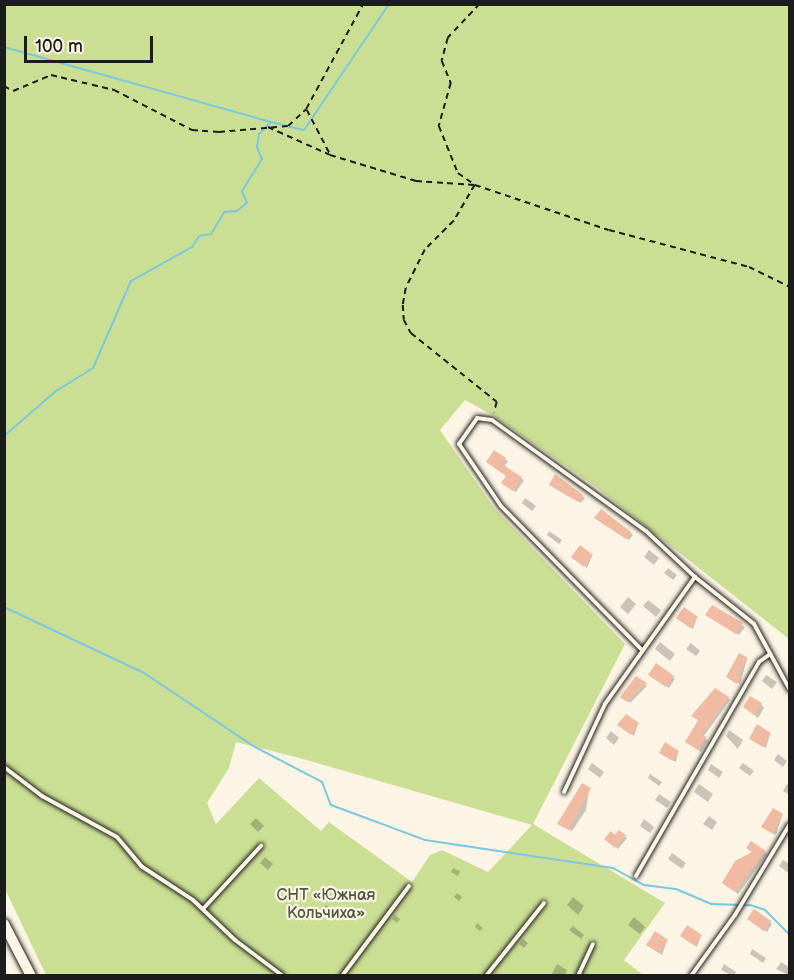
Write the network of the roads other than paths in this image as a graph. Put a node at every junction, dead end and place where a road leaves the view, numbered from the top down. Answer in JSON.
{"nodes":[{"id":1,"x":694,"y":577,"type":"junction"},
{"id":2,"x":641,"y":649,"type":"junction"},
{"id":3,"x":770,"y":654,"type":"junction"},
{"id":4,"x":789,"y":690,"type":"edge"},
{"id":5,"x":4,"y":767,"type":"edge"},
{"id":6,"x":564,"y":792,"type":"dead end"},
{"id":7,"x":789,"y":824,"type":"edge"},
{"id":8,"x":261,"y":846,"type":"dead end"},
{"id":9,"x":636,"y":876,"type":"dead end"},
{"id":10,"x":408,"y":886,"type":"dead end"},
{"id":11,"x":544,"y":903,"type":"dead end"},
{"id":12,"x":203,"y":909,"type":"junction"},
{"id":13,"x":4,"y":924,"type":"edge"},
{"id":14,"x":593,"y":944,"type":"dead end"},
{"id":15,"x":31,"y":975,"type":"edge"},
{"id":16,"x":283,"y":975,"type":"edge"},
{"id":17,"x":342,"y":975,"type":"edge"},
{"id":18,"x":486,"y":975,"type":"edge"},
{"id":19,"x":578,"y":975,"type":"edge"},
{"id":20,"x":692,"y":975,"type":"edge"}],
"edges":[{"from":1,"to":2,"type":"lane"},
{"from":1,"to":2,"type":"lane"},
{"from":1,"to":3,"type":"lane"},
{"from":2,"to":6,"type":"lane"},
{"from":3,"to":4,"type":"lane"},
{"from":3,"to":9,"type":"lane"},
{"from":5,"to":12,"type":"lane"},
{"from":7,"to":20,"type":"lane"},
{"from":8,"to":12,"type":"lane"},
{"from":10,"to":17,"type":"lane"},
{"from":11,"to":18,"type":"lane"},
{"from":12,"to":16,"type":"lane"},
{"from":13,"to":15,"type":"main road"},
{"from":14,"to":19,"type":"lane"}]}
